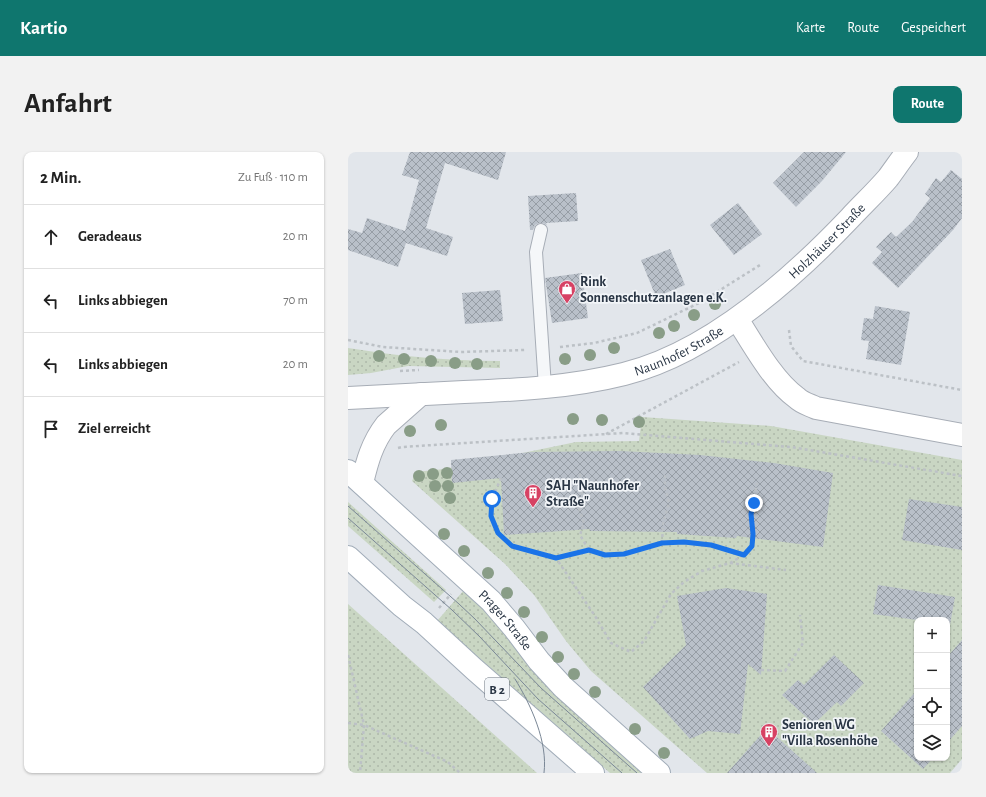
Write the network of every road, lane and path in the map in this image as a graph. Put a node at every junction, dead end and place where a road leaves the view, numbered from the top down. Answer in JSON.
{"nodes":[{"id":1,"x":907,"y":152,"type":"edge"},
{"id":2,"x":540,"y":230,"type":"dead end"},
{"id":3,"x":737,"y":319,"type":"junction"},
{"id":4,"x":789,"y":330,"type":"dead end"},
{"id":5,"x":739,"y":361,"type":"dead end"},
{"id":6,"x":545,"y":387,"type":"junction"},
{"id":7,"x":962,"y":390,"type":"edge"},
{"id":8,"x":421,"y":394,"type":"junction"},
{"id":9,"x":348,"y":398,"type":"edge"},
{"id":10,"x":604,"y":434,"type":"junction"},
{"id":11,"x":962,"y":436,"type":"edge"},
{"id":12,"x":394,"y":450,"type":"dead end"},
{"id":13,"x":580,"y":474,"type":"dead end"},
{"id":14,"x":665,"y":475,"type":"dead end"},
{"id":15,"x":962,"y":476,"type":"edge"},
{"id":16,"x":355,"y":477,"type":"edge"},
{"id":17,"x":501,"y":478,"type":"dead end"},
{"id":18,"x":757,"y":483,"type":"dead end"},
{"id":19,"x":662,"y":543,"type":"junction"},
{"id":20,"x":589,"y":550,"type":"junction"},
{"id":21,"x":744,"y":555,"type":"junction"},
{"id":22,"x":348,"y":558,"type":"edge"},
{"id":23,"x":556,"y":558,"type":"junction"},
{"id":24,"x":730,"y":563,"type":"junction"},
{"id":25,"x":786,"y":570,"type":"dead end"},
{"id":26,"x":455,"y":590,"type":"dead end"},
{"id":27,"x":435,"y":612,"type":"dead end"},
{"id":28,"x":800,"y":615,"type":"dead end"},
{"id":29,"x":348,"y":655,"type":"edge"},
{"id":30,"x":761,"y":670,"type":"dead end"},
{"id":31,"x":348,"y":723,"type":"edge"},
{"id":32,"x":364,"y":725,"type":"junction"},
{"id":33,"x":360,"y":773,"type":"edge"},
{"id":34,"x":460,"y":773,"type":"edge"},
{"id":35,"x":593,"y":773,"type":"edge"},
{"id":36,"x":659,"y":773,"type":"edge"}],
"edges":[{"from":1,"to":3,"type":"main road","name":"Holzhäuser Straße"},
{"from":2,"to":6,"type":"lane"},
{"from":3,"to":6,"type":"main road","name":"Naunhofer Straße"},
{"from":3,"to":11,"type":"main road","name":"Naunhofer Straße"},
{"from":4,"to":7,"type":"path"},
{"from":5,"to":10,"type":"path"},
{"from":6,"to":8,"type":"main road","name":"Naunhofer Straße"},
{"from":8,"to":9,"type":"main road","name":"Naunhofer Straße"},
{"from":8,"to":16,"type":"main road"},
{"from":10,"to":12,"type":"path"},
{"from":10,"to":15,"type":"path"},
{"from":13,"to":20,"type":"path"},
{"from":14,"to":19,"type":"path"},
{"from":16,"to":36,"type":"main road","name":"Prager Straße"},
{"from":17,"to":23,"type":"path"},
{"from":18,"to":21,"type":"path"},
{"from":19,"to":20,"type":"path"},
{"from":19,"to":21,"type":"path"},
{"from":20,"to":23,"type":"path"},
{"from":21,"to":24,"type":"path"},
{"from":22,"to":35,"type":"main road","number":"B 2"},
{"from":23,"to":24,"type":"path"},
{"from":24,"to":25,"type":"path"},
{"from":26,"to":27,"type":"path"},
{"from":28,"to":30,"type":"path"},
{"from":29,"to":32,"type":"path"},
{"from":31,"to":32,"type":"path"},
{"from":32,"to":33,"type":"path"},
{"from":32,"to":34,"type":"path"}]}
